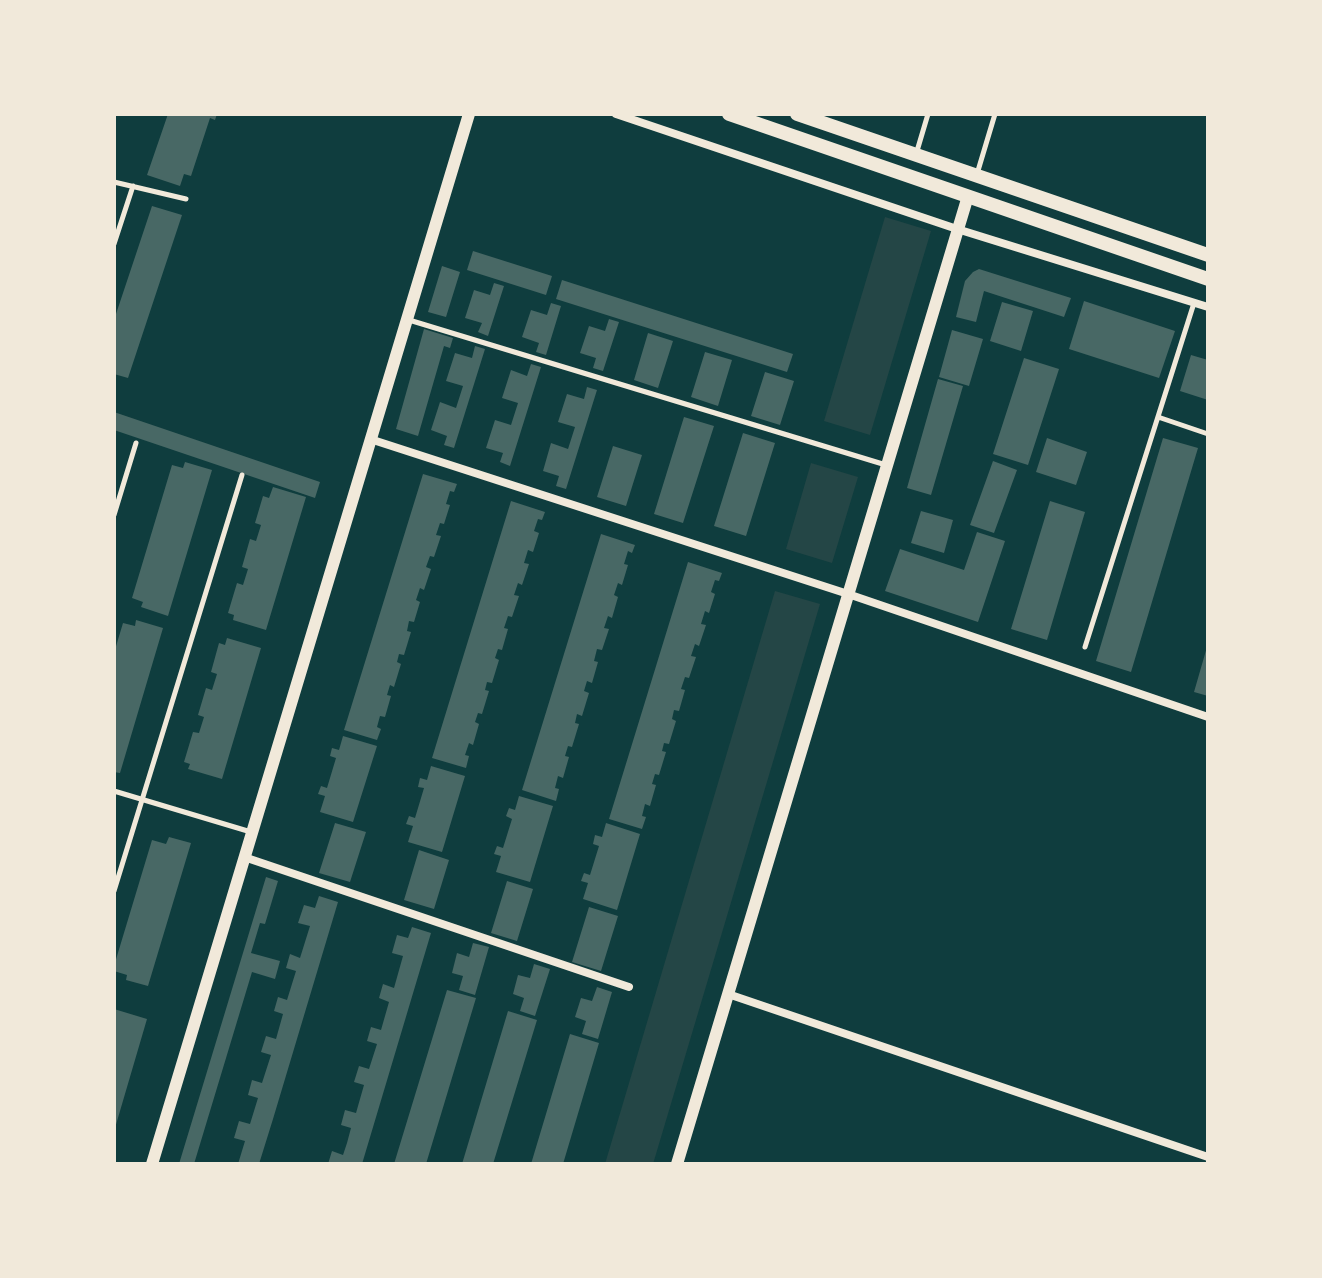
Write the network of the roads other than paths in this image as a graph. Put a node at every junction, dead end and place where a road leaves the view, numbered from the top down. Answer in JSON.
{"nodes":[{"id":1,"x":469,"y":114,"type":"edge"},
{"id":2,"x":616,"y":114,"type":"edge"},
{"id":3,"x":729,"y":114,"type":"edge"},
{"id":4,"x":797,"y":114,"type":"edge"},
{"id":5,"x":928,"y":114,"type":"edge"},
{"id":6,"x":995,"y":114,"type":"edge"},
{"id":7,"x":916,"y":155,"type":"junction"},
{"id":8,"x":977,"y":176,"type":"junction"},
{"id":9,"x":114,"y":182,"type":"edge"},
{"id":10,"x":133,"y":186,"type":"junction"},
{"id":11,"x":968,"y":196,"type":"junction"},
{"id":12,"x":186,"y":199,"type":"dead end"},
{"id":13,"x":957,"y":229,"type":"junction"},
{"id":14,"x":114,"y":244,"type":"edge"},
{"id":15,"x":1208,"y":255,"type":"edge"},
{"id":16,"x":1208,"y":279,"type":"edge"},
{"id":17,"x":1194,"y":302,"type":"junction"},
{"id":18,"x":1208,"y":307,"type":"edge"},
{"id":19,"x":407,"y":319,"type":"junction"},
{"id":20,"x":1158,"y":417,"type":"junction"},
{"id":21,"x":1208,"y":434,"type":"edge"},
{"id":22,"x":370,"y":439,"type":"junction"},
{"id":23,"x":136,"y":443,"type":"dead end"},
{"id":24,"x":887,"y":465,"type":"junction"},
{"id":25,"x":242,"y":475,"type":"dead end"},
{"id":26,"x":114,"y":515,"type":"edge"},
{"id":27,"x":848,"y":594,"type":"junction"},
{"id":28,"x":1085,"y":647,"type":"dead end"},
{"id":29,"x":1208,"y":717,"type":"edge"},
{"id":30,"x":114,"y":791,"type":"edge"},
{"id":31,"x":142,"y":800,"type":"junction"},
{"id":32,"x":252,"y":832,"type":"junction"},
{"id":33,"x":244,"y":857,"type":"junction"},
{"id":34,"x":114,"y":891,"type":"edge"},
{"id":35,"x":629,"y":987,"type":"dead end"},
{"id":36,"x":728,"y":994,"type":"junction"},
{"id":37,"x":1208,"y":1157,"type":"edge"},
{"id":38,"x":152,"y":1164,"type":"edge"},
{"id":39,"x":677,"y":1164,"type":"edge"}],
"edges":[{"from":1,"to":19,"type":"street"},
{"from":2,"to":13,"type":"street"},
{"from":3,"to":11,"type":"main road"},
{"from":4,"to":7,"type":"main road"},
{"from":5,"to":7,"type":"lane"},
{"from":6,"to":8,"type":"lane"},
{"from":7,"to":8,"type":"main road"},
{"from":8,"to":15,"type":"main road"},
{"from":9,"to":10,"type":"lane"},
{"from":10,"to":12,"type":"lane"},
{"from":10,"to":14,"type":"lane"},
{"from":11,"to":13,"type":"street"},
{"from":11,"to":16,"type":"main road"},
{"from":13,"to":17,"type":"street"},
{"from":13,"to":24,"type":"street"},
{"from":17,"to":18,"type":"street"},
{"from":17,"to":20,"type":"lane"},
{"from":19,"to":22,"type":"street"},
{"from":19,"to":24,"type":"lane"},
{"from":20,"to":21,"type":"lane"},
{"from":20,"to":28,"type":"lane"},
{"from":22,"to":27,"type":"street"},
{"from":22,"to":32,"type":"street"},
{"from":23,"to":26,"type":"lane"},
{"from":24,"to":27,"type":"street"},
{"from":25,"to":31,"type":"lane"},
{"from":27,"to":29,"type":"street"},
{"from":27,"to":36,"type":"street"},
{"from":30,"to":31,"type":"lane"},
{"from":31,"to":32,"type":"lane"},
{"from":31,"to":34,"type":"lane"},
{"from":32,"to":33,"type":"street"},
{"from":33,"to":35,"type":"street"},
{"from":33,"to":38,"type":"street"},
{"from":36,"to":37,"type":"street"},
{"from":36,"to":39,"type":"street"}]}
